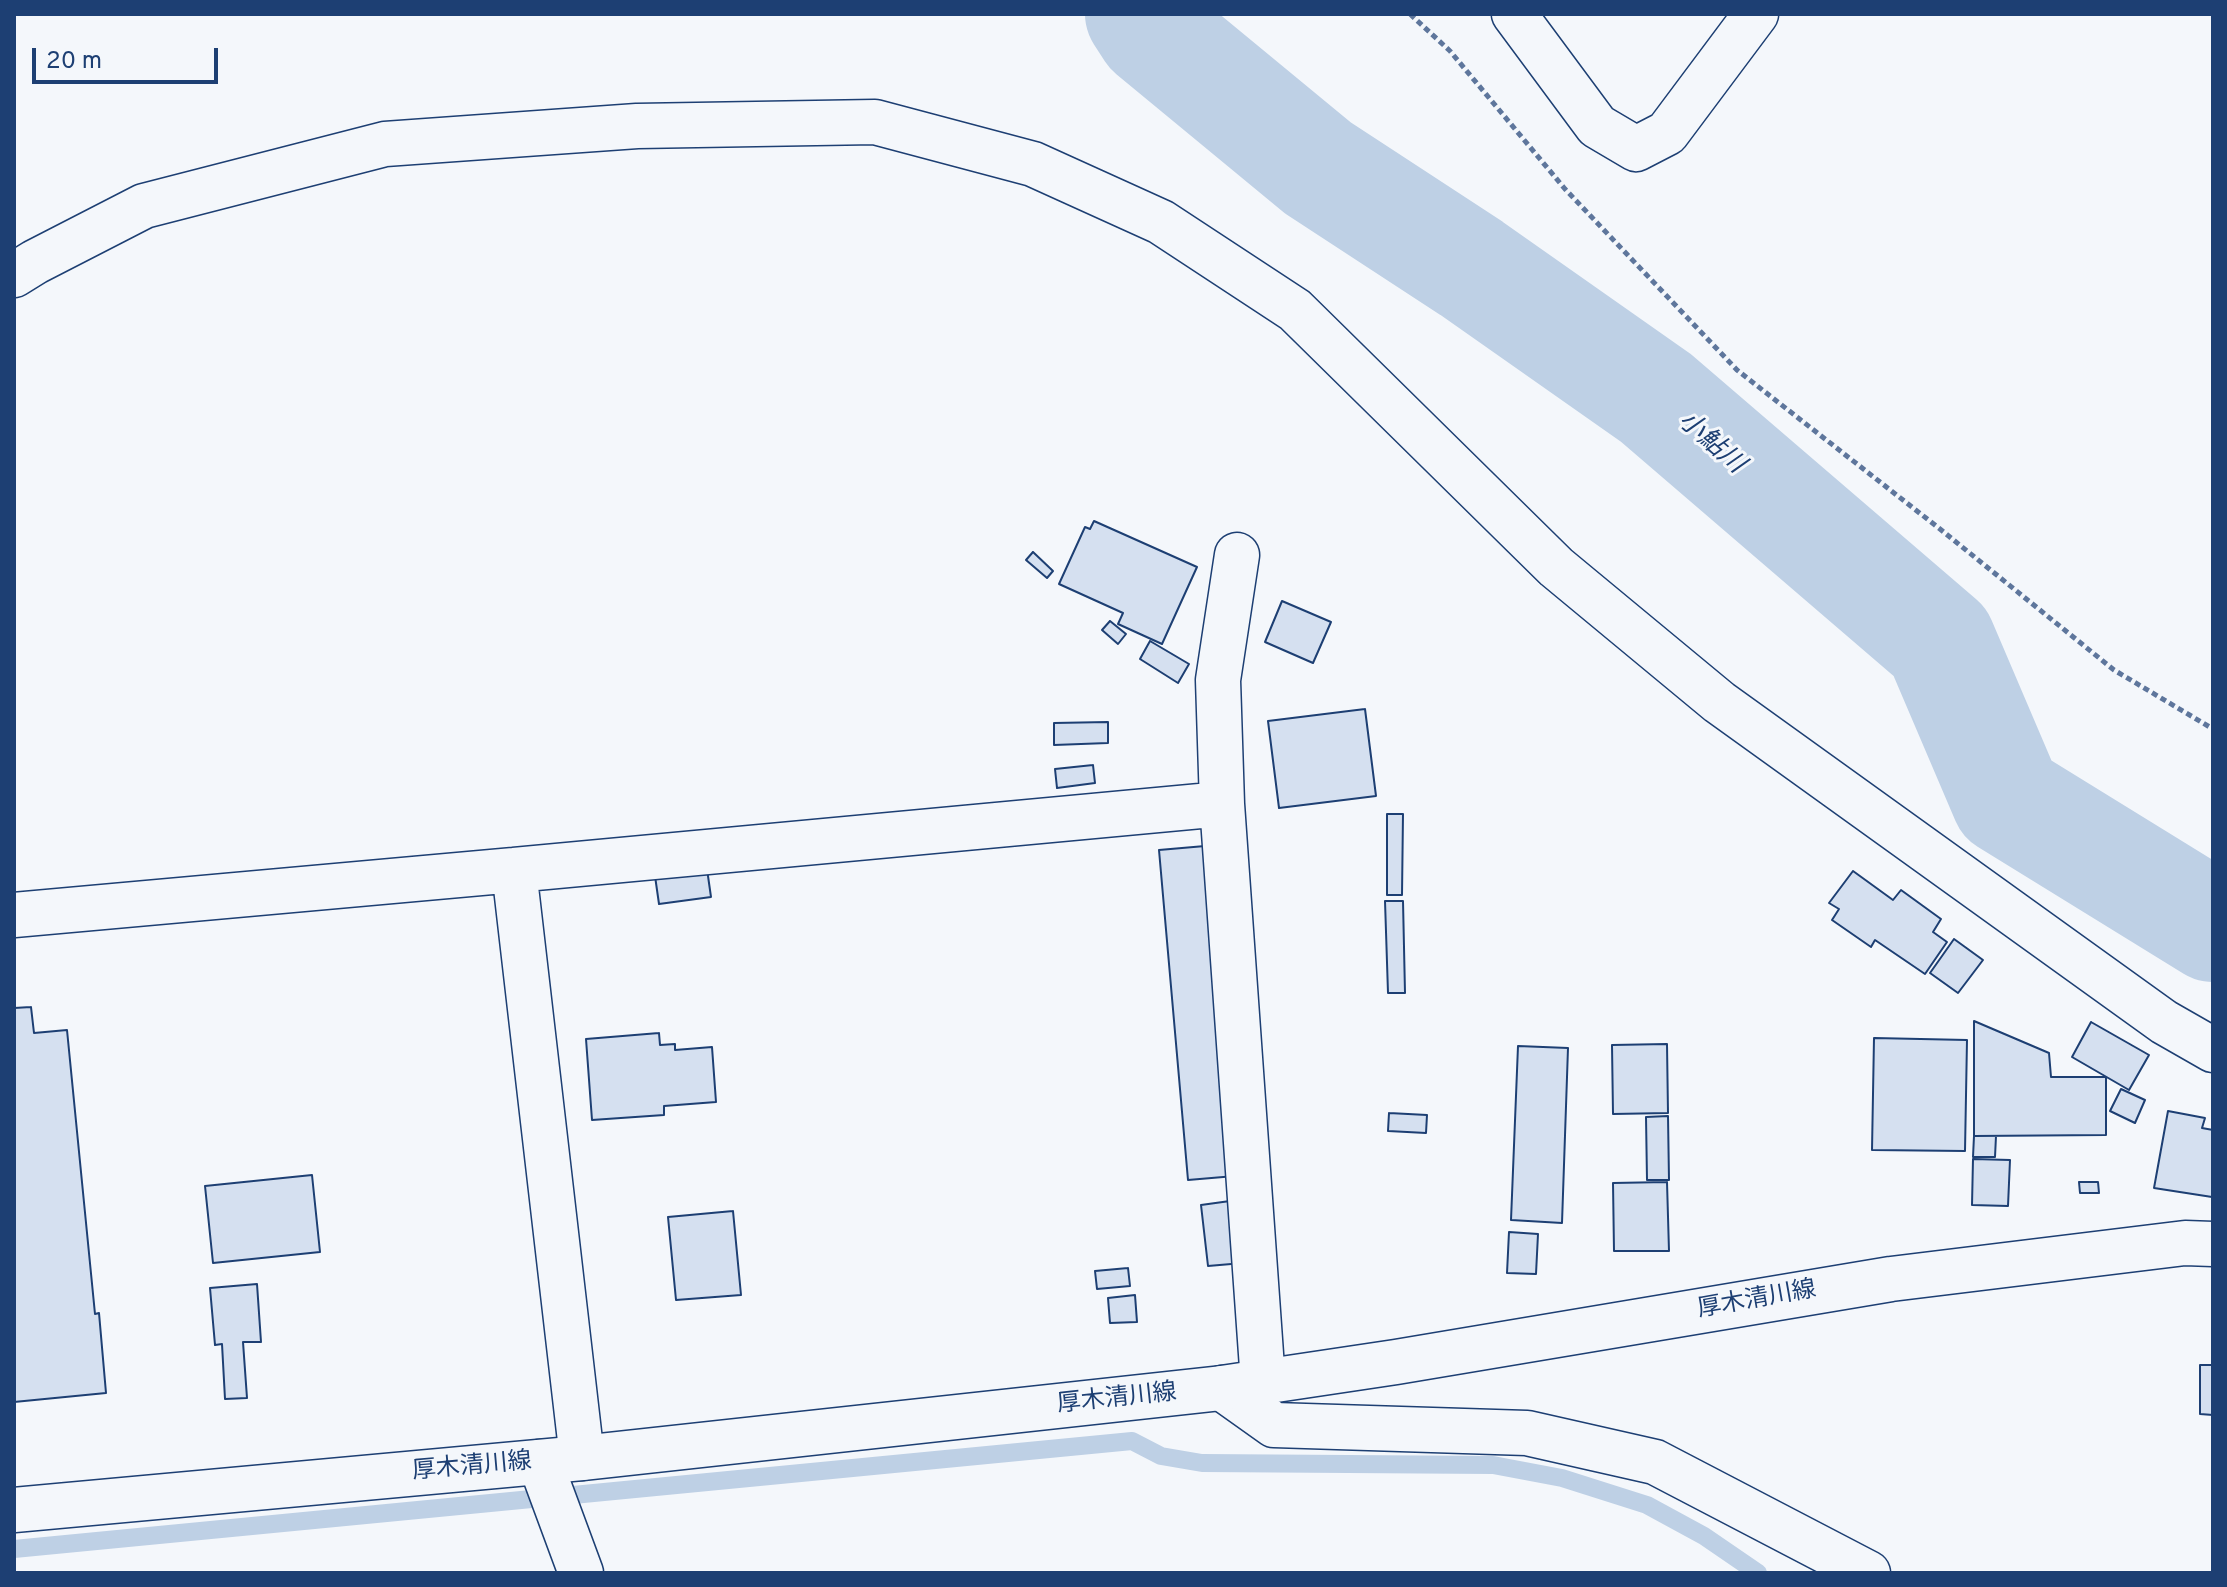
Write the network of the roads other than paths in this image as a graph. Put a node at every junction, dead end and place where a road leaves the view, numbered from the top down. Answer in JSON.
{"nodes":[{"id":1,"x":1514,"y":14,"type":"edge"},
{"id":2,"x":1756,"y":14,"type":"edge"},
{"id":3,"x":14,"y":275,"type":"edge"},
{"id":4,"x":1237,"y":555,"type":"dead end"},
{"id":5,"x":1222,"y":804,"type":"junction"},
{"id":6,"x":514,"y":870,"type":"junction"},
{"id":7,"x":14,"y":915,"type":"edge"},
{"id":8,"x":2213,"y":1050,"type":"edge"},
{"id":9,"x":2213,"y":1244,"type":"edge"},
{"id":10,"x":1242,"y":1385,"type":"junction"},
{"id":11,"x":555,"y":1464,"type":"junction"},
{"id":12,"x":14,"y":1510,"type":"edge"},
{"id":13,"x":581,"y":1573,"type":"edge"},
{"id":14,"x":1868,"y":1573,"type":"edge"}],
"edges":[{"from":1,"to":2,"type":"street"},
{"from":3,"to":8,"type":"street"},
{"from":4,"to":5,"type":"street"},
{"from":5,"to":6,"type":"street"},
{"from":5,"to":10,"type":"street"},
{"from":6,"to":7,"type":"street"},
{"from":6,"to":11,"type":"street"},
{"from":9,"to":10,"type":"street","name":"厚木清川線"},
{"from":10,"to":11,"type":"street","name":"厚木清川線"},
{"from":10,"to":14,"type":"street"},
{"from":11,"to":12,"type":"street","name":"厚木清川線"},
{"from":11,"to":13,"type":"street"}]}
